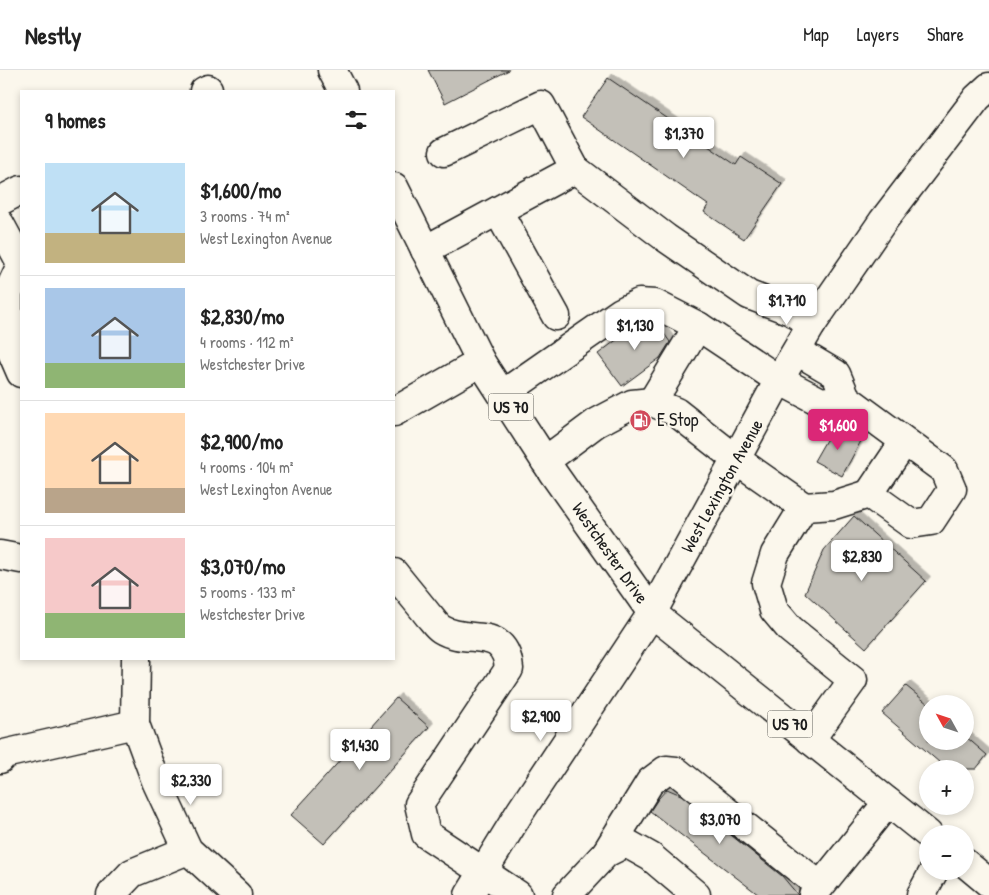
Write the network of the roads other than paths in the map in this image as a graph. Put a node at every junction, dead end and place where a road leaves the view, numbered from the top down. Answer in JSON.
{"nodes":[{"id":1,"x":332,"y":70,"type":"edge"},
{"id":2,"x":989,"y":87,"type":"edge"},
{"id":3,"x":342,"y":90,"type":"edge"},
{"id":4,"x":444,"y":152,"type":"dead end"},
{"id":5,"x":575,"y":169,"type":"junction"},
{"id":6,"x":395,"y":189,"type":"edge"},
{"id":7,"x":20,"y":191,"type":"edge"},
{"id":8,"x":0,"y":202,"type":"edge"},
{"id":9,"x":498,"y":211,"type":"junction"},
{"id":10,"x":0,"y":224,"type":"edge"},
{"id":11,"x":425,"y":250,"type":"junction"},
{"id":12,"x":20,"y":262,"type":"edge"},
{"id":13,"x":20,"y":266,"type":"edge"},
{"id":14,"x":556,"y":316,"type":"dead end"},
{"id":15,"x":812,"y":324,"type":"junction"},
{"id":16,"x":698,"y":326,"type":"junction"},
{"id":17,"x":797,"y":351,"type":"junction"},
{"id":18,"x":481,"y":362,"type":"junction"},
{"id":19,"x":20,"y":371,"type":"edge"},
{"id":20,"x":779,"y":380,"type":"junction"},
{"id":21,"x":503,"y":394,"type":"junction"},
{"id":22,"x":846,"y":398,"type":"junction"},
{"id":23,"x":652,"y":402,"type":"junction"},
{"id":24,"x":395,"y":411,"type":"edge"},
{"id":25,"x":904,"y":442,"type":"junction"},
{"id":26,"x":737,"y":460,"type":"junction"},
{"id":27,"x":545,"y":461,"type":"junction"},
{"id":28,"x":869,"y":494,"type":"junction"},
{"id":29,"x":804,"y":507,"type":"junction"},
{"id":30,"x":0,"y":555,"type":"edge"},
{"id":31,"x":20,"y":559,"type":"edge"},
{"id":32,"x":395,"y":574,"type":"edge"},
{"id":33,"x":652,"y":614,"type":"junction"},
{"id":34,"x":136,"y":660,"type":"edge"},
{"id":35,"x":135,"y":724,"type":"junction"},
{"id":36,"x":810,"y":740,"type":"junction"},
{"id":37,"x":0,"y":759,"type":"edge"},
{"id":38,"x":888,"y":802,"type":"junction"},
{"id":39,"x":919,"y":827,"type":"edge"},
{"id":40,"x":188,"y":850,"type":"junction"},
{"id":41,"x":606,"y":853,"type":"junction"},
{"id":42,"x":974,"y":870,"type":"edge"},
{"id":43,"x":484,"y":871,"type":"junction"},
{"id":44,"x":929,"y":880,"type":"edge"},
{"id":45,"x":989,"y":883,"type":"edge"},
{"id":46,"x":816,"y":890,"type":"edge"},
{"id":47,"x":111,"y":895,"type":"edge"},
{"id":48,"x":238,"y":895,"type":"edge"},
{"id":49,"x":469,"y":895,"type":"edge"},
{"id":50,"x":518,"y":895,"type":"edge"},
{"id":51,"x":567,"y":895,"type":"edge"},
{"id":52,"x":696,"y":895,"type":"edge"},
{"id":53,"x":920,"y":895,"type":"edge"}],
"edges":[{"from":1,"to":3,"type":"street"},
{"from":2,"to":15,"type":"street","name":"West Lexington Avenue"},
{"from":4,"to":5,"type":"street"},
{"from":5,"to":9,"type":"street"},
{"from":5,"to":15,"type":"street"},
{"from":6,"to":11,"type":"street","name":"Westchester Drive","number":"US 70"},
{"from":7,"to":8,"type":"street"},
{"from":9,"to":11,"type":"street"},
{"from":9,"to":14,"type":"street"},
{"from":10,"to":12,"type":"street"},
{"from":11,"to":18,"type":"street","name":"Westchester Drive","number":"US 70"},
{"from":13,"to":19,"type":"street"},
{"from":15,"to":17,"type":"street","name":"West Lexington Avenue"},
{"from":16,"to":20,"type":"street"},
{"from":16,"to":21,"type":"street"},
{"from":16,"to":23,"type":"street"},
{"from":17,"to":20,"type":"street","name":"West Lexington Avenue"},
{"from":17,"to":22,"type":"street"},
{"from":18,"to":21,"type":"street","name":"Westchester Drive","number":"US 70"},
{"from":18,"to":24,"type":"street"},
{"from":20,"to":22,"type":"street"},
{"from":20,"to":26,"type":"street","name":"West Lexington Avenue"},
{"from":21,"to":27,"type":"street","name":"Westchester Drive","number":"US 70"},
{"from":22,"to":25,"type":"street"},
{"from":23,"to":26,"type":"street"},
{"from":23,"to":27,"type":"street"},
{"from":25,"to":28,"type":"street"},
{"from":25,"to":28,"type":"street"},
{"from":26,"to":29,"type":"street"},
{"from":26,"to":33,"type":"street","name":"West Lexington Avenue"},
{"from":27,"to":33,"type":"street","name":"Westchester Drive","number":"US 70"},
{"from":28,"to":29,"type":"street"},
{"from":29,"to":36,"type":"street"},
{"from":30,"to":31,"type":"street"},
{"from":32,"to":43,"type":"street"},
{"from":33,"to":36,"type":"street","name":"Westchester Drive","number":"US 70"},
{"from":33,"to":43,"type":"street","name":"West Lexington Avenue"},
{"from":34,"to":35,"type":"street"},
{"from":35,"to":37,"type":"street"},
{"from":35,"to":40,"type":"street"},
{"from":36,"to":38,"type":"street","name":"Westchester Drive","number":"US 70"},
{"from":38,"to":39,"type":"street","name":"Westchester Drive","number":"US 70"},
{"from":38,"to":46,"type":"street"},
{"from":40,"to":47,"type":"street"},
{"from":40,"to":48,"type":"street"},
{"from":41,"to":46,"type":"street"},
{"from":41,"to":51,"type":"street"},
{"from":41,"to":52,"type":"street"},
{"from":42,"to":45,"type":"street"},
{"from":43,"to":49,"type":"street","name":"West Lexington Avenue"},
{"from":43,"to":50,"type":"street"},
{"from":44,"to":53,"type":"street"}]}
